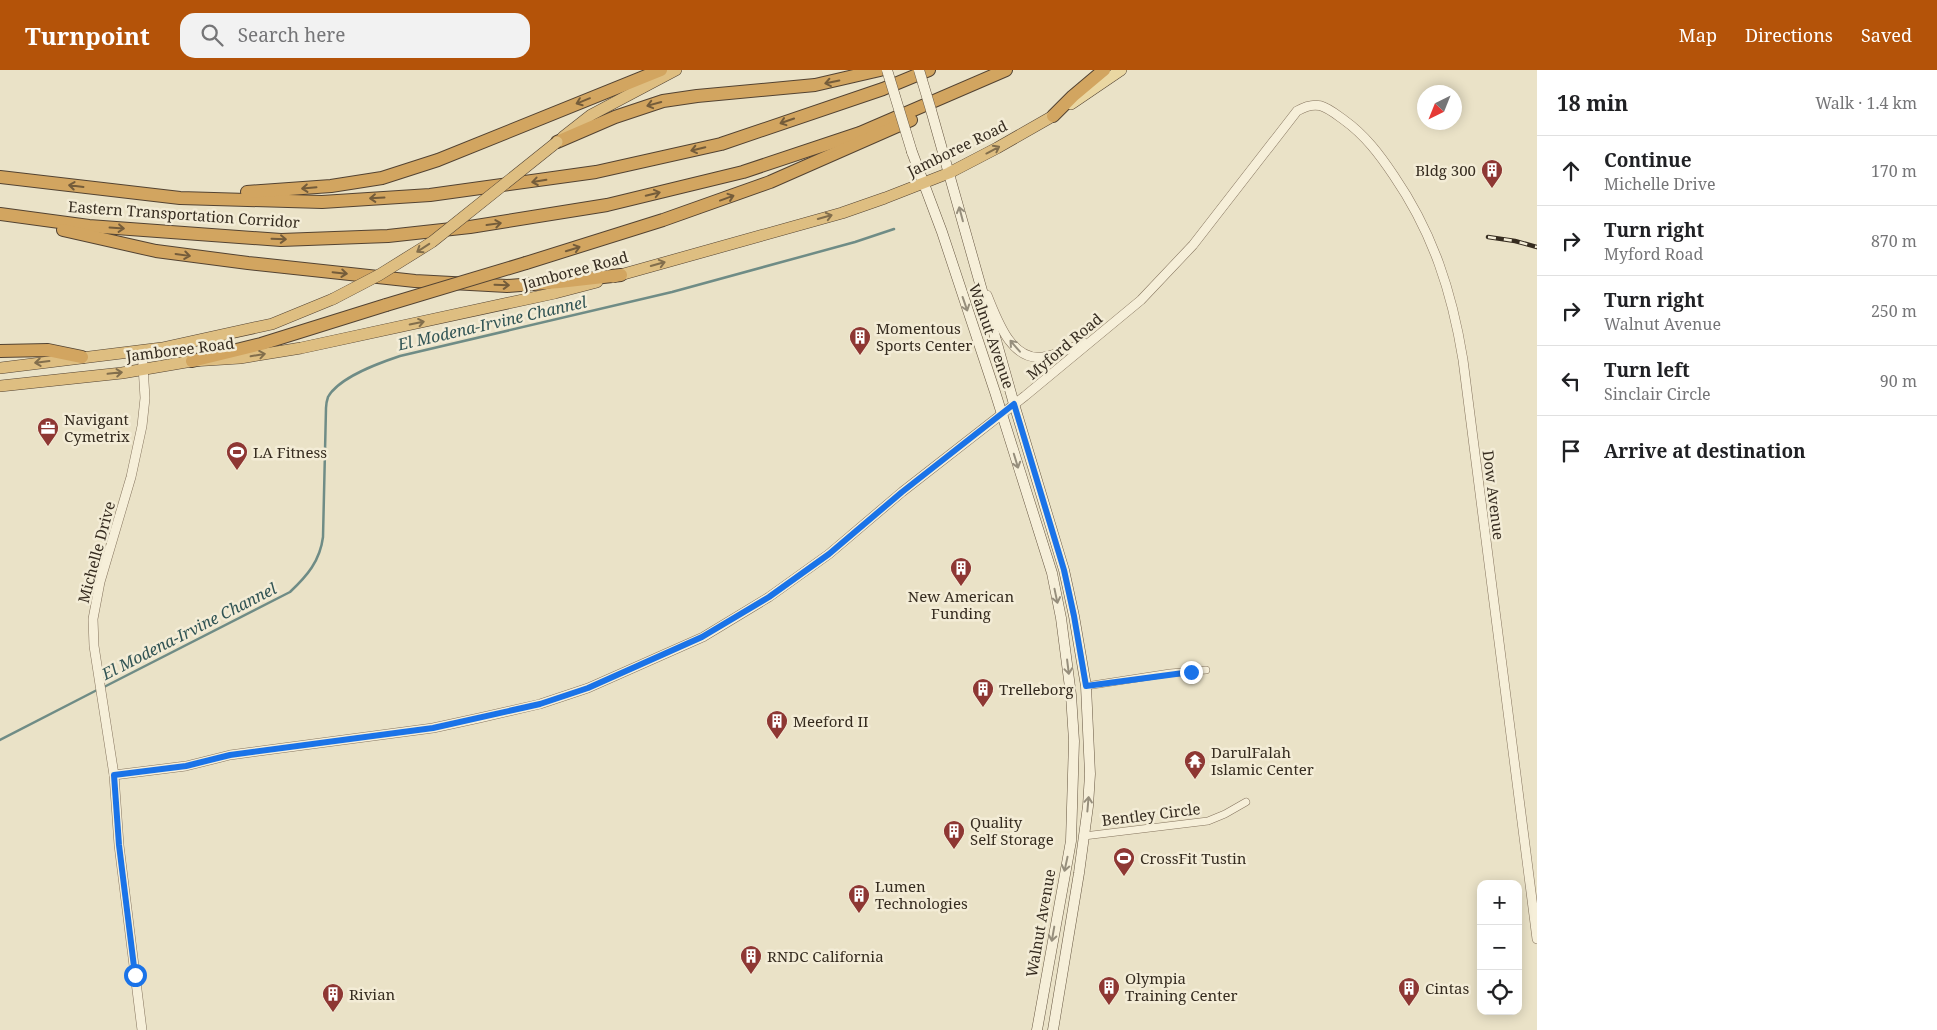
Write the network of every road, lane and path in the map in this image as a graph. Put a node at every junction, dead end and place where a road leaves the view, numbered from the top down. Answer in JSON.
{"nodes":[{"id":1,"x":661,"y":70,"type":"edge"},
{"id":2,"x":676,"y":70,"type":"edge"},
{"id":3,"x":880,"y":70,"type":"edge"},
{"id":4,"x":887,"y":70,"type":"edge"},
{"id":5,"x":919,"y":70,"type":"edge"},
{"id":6,"x":928,"y":70,"type":"edge"},
{"id":7,"x":1104,"y":70,"type":"edge"},
{"id":8,"x":1121,"y":70,"type":"edge"},
{"id":9,"x":1004,"y":71,"type":"edge"},
{"id":10,"x":1315,"y":104,"type":"joint"},
{"id":11,"x":1052,"y":116,"type":"junction"},
{"id":12,"x":557,"y":142,"type":"junction"},
{"id":13,"x":950,"y":173,"type":"junction"},
{"id":14,"x":0,"y":177,"type":"edge"},
{"id":15,"x":924,"y":184,"type":"junction"},
{"id":16,"x":145,"y":194,"type":"junction"},
{"id":17,"x":0,"y":214,"type":"edge"},
{"id":18,"x":17,"y":216,"type":"junction"},
{"id":19,"x":977,"y":273,"type":"junction"},
{"id":20,"x":621,"y":275,"type":"junction"},
{"id":21,"x":1092,"y":340,"type":"junction"},
{"id":22,"x":142,"y":350,"type":"junction"},
{"id":23,"x":0,"y":351,"type":"edge"},
{"id":24,"x":82,"y":357,"type":"junction"},
{"id":25,"x":192,"y":361,"type":"junction"},
{"id":26,"x":0,"y":368,"type":"edge"},
{"id":27,"x":144,"y":368,"type":"junction"},
{"id":28,"x":0,"y":386,"type":"edge"},
{"id":29,"x":1014,"y":404,"type":"junction"},
{"id":30,"x":1002,"y":414,"type":"junction"},
{"id":31,"x":1206,"y":670,"type":"dead end"},
{"id":32,"x":1086,"y":686,"type":"junction"},
{"id":33,"x":114,"y":775,"type":"junction"},
{"id":34,"x":1246,"y":802,"type":"dead end"},
{"id":35,"x":1084,"y":836,"type":"junction"},
{"id":36,"x":1537,"y":939,"type":"edge"},
{"id":37,"x":142,"y":1030,"type":"edge"},
{"id":38,"x":1037,"y":1030,"type":"edge"},
{"id":39,"x":1053,"y":1030,"type":"edge"}],
"edges":[{"from":1,"to":16,"type":"highway","one_way":true},
{"from":2,"to":12,"type":"highway","name":"Jamboree Road"},
{"from":3,"to":12,"type":"highway","one_way":true},
{"from":4,"to":15,"type":"main road","name":"Walnut Avenue","bridge":true},
{"from":5,"to":13,"type":"main road","name":"Walnut Avenue","bridge":true},
{"from":6,"to":16,"type":"highway","name":"Eastern Transportation Corridor","one_way":true},
{"from":7,"to":11,"type":"highway"},
{"from":8,"to":11,"type":"main road","name":"Jamboree Road"},
{"from":18,"to":9,"type":"highway","name":"Eastern Transportation Corridor","one_way":true},
{"from":25,"to":9,"type":"highway","one_way":true,"bridge":true},
{"from":10,"to":21,"type":"street","name":"Myford Road"},
{"from":10,"to":36,"type":"street","name":"Dow Avenue"},
{"from":13,"to":11,"type":"highway","name":"Jamboree Road","one_way":true},
{"from":12,"to":22,"type":"highway","name":"Jamboree Road","one_way":true,"bridge":true},
{"from":13,"to":15,"type":"highway","name":"Jamboree Road"},
{"from":19,"to":13,"type":"main road","name":"Walnut Avenue","one_way":true},
{"from":16,"to":14,"type":"highway","name":"Eastern Transportation Corridor","one_way":true},
{"from":20,"to":15,"type":"highway","name":"Jamboree Road","one_way":true},
{"from":15,"to":30,"type":"main road","name":"Walnut Avenue","one_way":true},
{"from":17,"to":18,"type":"highway","name":"Eastern Transportation Corridor"},
{"from":18,"to":20,"type":"highway","one_way":true},
{"from":21,"to":19,"type":"street","one_way":true},
{"from":19,"to":29,"type":"main road","name":"Walnut Avenue"},
{"from":25,"to":20,"type":"highway","name":"Jamboree Road","one_way":true},
{"from":21,"to":29,"type":"street","name":"Myford Road"},
{"from":22,"to":24,"type":"highway","name":"Jamboree Road"},
{"from":22,"to":27,"type":"street","name":"Michelle Drive"},
{"from":23,"to":24,"type":"highway"},
{"from":24,"to":26,"type":"highway","name":"Jamboree Road","one_way":true},
{"from":25,"to":27,"type":"highway","name":"Jamboree Road"},
{"from":28,"to":27,"type":"highway","name":"Jamboree Road","one_way":true},
{"from":27,"to":33,"type":"street","name":"Michelle Drive"},
{"from":29,"to":30,"type":"street","name":"Myford Road"},
{"from":29,"to":32,"type":"main road","name":"Walnut Avenue"},
{"from":30,"to":33,"type":"street","name":"Myford Road"},
{"from":30,"to":38,"type":"main road","name":"Walnut Avenue","one_way":true},
{"from":31,"to":32,"type":"street"},
{"from":35,"to":32,"type":"main road","name":"Walnut Avenue","one_way":true},
{"from":33,"to":37,"type":"street","name":"Michelle Drive"},
{"from":34,"to":35,"type":"street","name":"Bentley Circle"},
{"from":35,"to":39,"type":"main road","name":"Walnut Avenue"}]}
